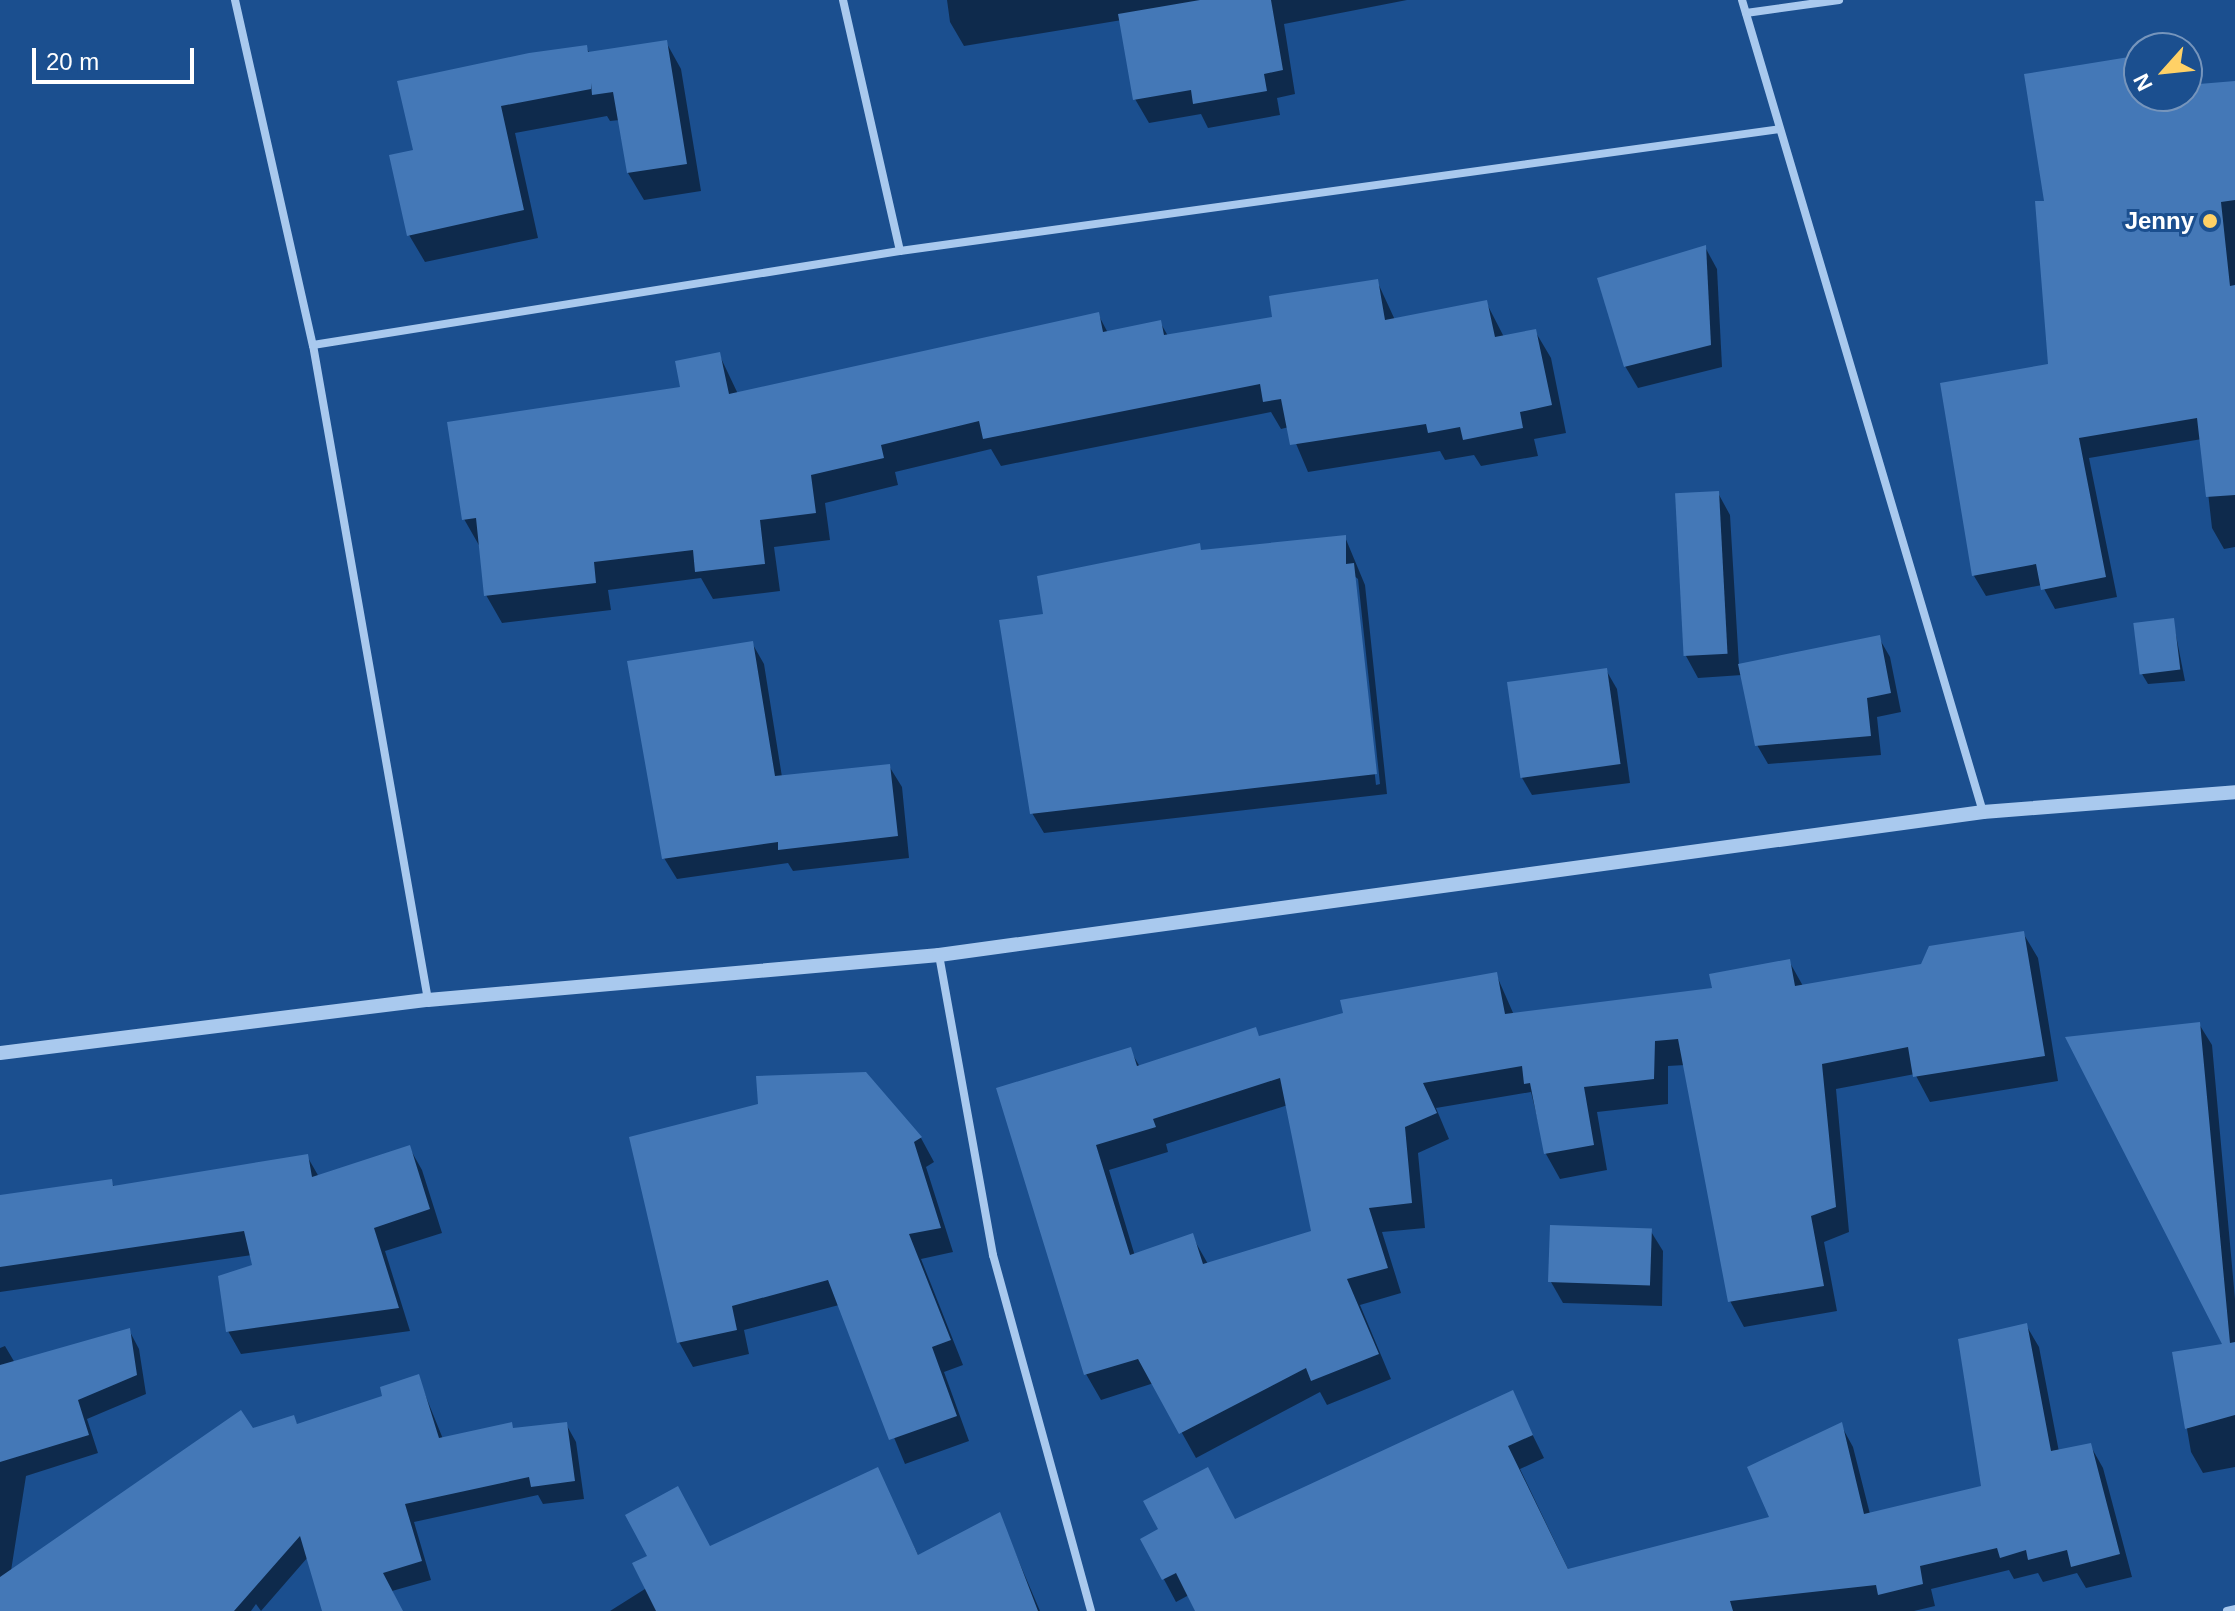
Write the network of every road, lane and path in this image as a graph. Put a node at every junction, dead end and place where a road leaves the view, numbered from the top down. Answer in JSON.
{"nodes":[{"id":1,"x":235,"y":0,"type":"edge"},
{"id":2,"x":843,"y":0,"type":"edge"},
{"id":3,"x":1742,"y":0,"type":"edge"},
{"id":4,"x":1839,"y":0,"type":"edge"},
{"id":5,"x":1746,"y":13,"type":"junction"},
{"id":6,"x":1780,"y":129,"type":"junction"},
{"id":7,"x":900,"y":251,"type":"junction"},
{"id":8,"x":313,"y":345,"type":"junction"},
{"id":9,"x":2235,"y":792,"type":"edge"},
{"id":10,"x":1983,"y":812,"type":"junction"},
{"id":11,"x":939,"y":955,"type":"junction"},
{"id":12,"x":428,"y":1000,"type":"junction"},
{"id":13,"x":0,"y":1053,"type":"edge"},
{"id":14,"x":2235,"y":1609,"type":"edge"},
{"id":15,"x":1091,"y":1611,"type":"edge"},
{"id":16,"x":2227,"y":1611,"type":"edge"}],
"edges":[{"from":1,"to":8,"type":"street"},
{"from":2,"to":7,"type":"street"},
{"from":3,"to":5,"type":"street"},
{"from":4,"to":5,"type":"street"},
{"from":5,"to":6,"type":"street"},
{"from":6,"to":7,"type":"street"},
{"from":6,"to":10,"type":"street"},
{"from":7,"to":8,"type":"street"},
{"from":8,"to":12,"type":"street"},
{"from":9,"to":10,"type":"street"},
{"from":10,"to":11,"type":"street"},
{"from":11,"to":12,"type":"street"},
{"from":11,"to":15,"type":"street"},
{"from":12,"to":13,"type":"street"},
{"from":14,"to":16,"type":"street"}]}
